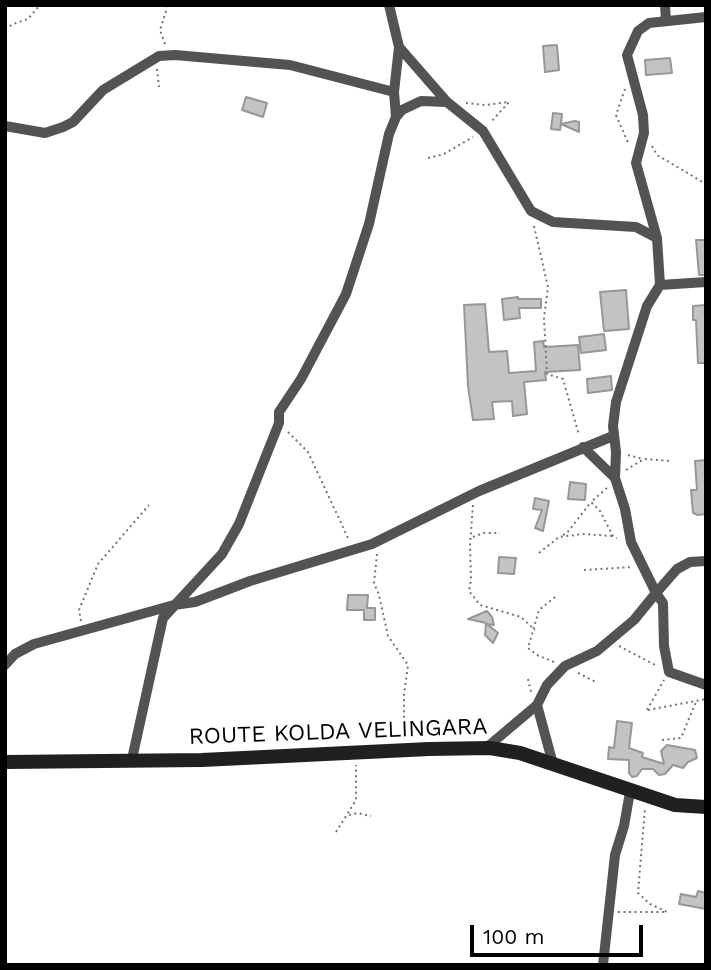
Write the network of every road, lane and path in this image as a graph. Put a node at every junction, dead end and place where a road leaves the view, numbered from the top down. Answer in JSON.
{"nodes":[{"id":1,"x":40,"y":5,"type":"edge"},
{"id":2,"x":166,"y":5,"type":"edge"},
{"id":3,"x":389,"y":5,"type":"edge"},
{"id":4,"x":665,"y":5,"type":"edge"},
{"id":5,"x":706,"y":17,"type":"edge"},
{"id":6,"x":666,"y":21,"type":"junction"},
{"id":7,"x":5,"y":29,"type":"edge"},
{"id":8,"x":399,"y":47,"type":"junction"},
{"id":9,"x":175,"y":55,"type":"junction"},
{"id":10,"x":632,"y":73,"type":"junction"},
{"id":11,"x":394,"y":92,"type":"junction"},
{"id":12,"x":447,"y":102,"type":"junction"},
{"id":13,"x":396,"y":117,"type":"junction"},
{"id":14,"x":5,"y":126,"type":"edge"},
{"id":15,"x":644,"y":134,"type":"junction"},
{"id":16,"x":636,"y":163,"type":"junction"},
{"id":17,"x":706,"y":184,"type":"edge"},
{"id":18,"x":531,"y":211,"type":"junction"},
{"id":19,"x":657,"y":238,"type":"junction"},
{"id":20,"x":706,"y":282,"type":"edge"},
{"id":21,"x":660,"y":285,"type":"junction"},
{"id":22,"x":279,"y":423,"type":"junction"},
{"id":23,"x":613,"y":436,"type":"junction"},
{"id":24,"x":583,"y":447,"type":"junction"},
{"id":25,"x":616,"y":452,"type":"junction"},
{"id":26,"x":644,"y":459,"type":"dead end"},
{"id":27,"x":615,"y":478,"type":"junction"},
{"id":28,"x":468,"y":497,"type":"junction"},
{"id":29,"x":591,"y":502,"type":"dead end"},
{"id":30,"x":149,"y":505,"type":"dead end"},
{"id":31,"x":500,"y":533,"type":"dead end"},
{"id":32,"x":613,"y":536,"type":"dead end"},
{"id":33,"x":472,"y":537,"type":"junction"},
{"id":34,"x":559,"y":537,"type":"junction"},
{"id":35,"x":378,"y":541,"type":"junction"},
{"id":36,"x":354,"y":548,"type":"junction"},
{"id":37,"x":539,"y":553,"type":"dead end"},
{"id":38,"x":706,"y":561,"type":"edge"},
{"id":39,"x":643,"y":567,"type":"junction"},
{"id":40,"x":584,"y":569,"type":"dead end"},
{"id":41,"x":656,"y":593,"type":"junction"},
{"id":42,"x":555,"y":597,"type":"dead end"},
{"id":43,"x":174,"y":605,"type":"junction"},
{"id":44,"x":82,"y":629,"type":"junction"},
{"id":45,"x":535,"y":630,"type":"junction"},
{"id":46,"x":618,"y":646,"type":"dead end"},
{"id":47,"x":5,"y":665,"type":"edge"},
{"id":48,"x":565,"y":666,"type":"junction"},
{"id":49,"x":669,"y":672,"type":"junction"},
{"id":50,"x":596,"y":682,"type":"dead end"},
{"id":51,"x":706,"y":685,"type":"edge"},
{"id":52,"x":706,"y":699,"type":"edge"},
{"id":53,"x":696,"y":702,"type":"junction"},
{"id":54,"x":537,"y":705,"type":"junction"},
{"id":55,"x":662,"y":740,"type":"dead end"},
{"id":56,"x":486,"y":748,"type":"junction"},
{"id":57,"x":403,"y":750,"type":"junction"},
{"id":58,"x":355,"y":753,"type":"junction"},
{"id":59,"x":132,"y":759,"type":"junction"},
{"id":60,"x":5,"y":762,"type":"edge"},
{"id":61,"x":553,"y":764,"type":"junction"},
{"id":62,"x":630,"y":792,"type":"junction"},
{"id":63,"x":645,"y":796,"type":"junction"},
{"id":64,"x":706,"y":807,"type":"edge"},
{"id":65,"x":348,"y":815,"type":"junction"},
{"id":66,"x":371,"y":816,"type":"dead end"},
{"id":67,"x":336,"y":832,"type":"dead end"},
{"id":68,"x":609,"y":904,"type":"junction"},
{"id":69,"x":603,"y":965,"type":"edge"}],
"edges":[{"from":1,"to":7,"type":"path"},
{"from":2,"to":9,"type":"path"},
{"from":3,"to":8,"type":"street"},
{"from":4,"to":6,"type":"street"},
{"from":5,"to":6,"type":"street"},
{"from":6,"to":10,"type":"street"},
{"from":8,"to":11,"type":"street"},
{"from":8,"to":12,"type":"street"},
{"from":9,"to":11,"type":"street"},
{"from":9,"to":14,"type":"street"},
{"from":10,"to":15,"type":"street"},
{"from":10,"to":16,"type":"path"},
{"from":11,"to":13,"type":"street"},
{"from":12,"to":13,"type":"street"},
{"from":12,"to":18,"type":"street"},
{"from":13,"to":22,"type":"street"},
{"from":15,"to":16,"type":"street"},
{"from":15,"to":17,"type":"path"},
{"from":16,"to":19,"type":"street"},
{"from":18,"to":19,"type":"street"},
{"from":18,"to":24,"type":"path"},
{"from":19,"to":21,"type":"street"},
{"from":20,"to":21,"type":"street"},
{"from":21,"to":23,"type":"street"},
{"from":22,"to":36,"type":"path"},
{"from":22,"to":43,"type":"street"},
{"from":23,"to":24,"type":"street"},
{"from":23,"to":25,"type":"street"},
{"from":24,"to":27,"type":"street"},
{"from":24,"to":28,"type":"street"},
{"from":25,"to":26,"type":"path"},
{"from":25,"to":27,"type":"street"},
{"from":27,"to":39,"type":"street"},
{"from":28,"to":33,"type":"path"},
{"from":28,"to":35,"type":"street"},
{"from":29,"to":34,"type":"path"},
{"from":30,"to":44,"type":"path"},
{"from":31,"to":33,"type":"path"},
{"from":32,"to":34,"type":"path"},
{"from":33,"to":45,"type":"path"},
{"from":34,"to":37,"type":"path"},
{"from":35,"to":36,"type":"street"},
{"from":35,"to":57,"type":"path"},
{"from":36,"to":43,"type":"street"},
{"from":38,"to":41,"type":"street"},
{"from":39,"to":40,"type":"path"},
{"from":39,"to":41,"type":"street"},
{"from":41,"to":48,"type":"street"},
{"from":41,"to":49,"type":"street"},
{"from":42,"to":45,"type":"path"},
{"from":43,"to":44,"type":"street"},
{"from":43,"to":59,"type":"street"},
{"from":44,"to":47,"type":"street"},
{"from":45,"to":48,"type":"path"},
{"from":46,"to":49,"type":"path"},
{"from":48,"to":50,"type":"path"},
{"from":48,"to":54,"type":"street"},
{"from":49,"to":51,"type":"street"},
{"from":49,"to":53,"type":"path"},
{"from":52,"to":53,"type":"path"},
{"from":53,"to":55,"type":"path"},
{"from":54,"to":56,"type":"street"},
{"from":54,"to":61,"type":"street"},
{"from":56,"to":57,"type":"main road","name":"ROUTE KOLDA VELINGARA"},
{"from":56,"to":61,"type":"main road","name":"ROUTE KOLDA VELINGARA"},
{"from":57,"to":58,"type":"main road","name":"ROUTE KOLDA VELINGARA"},
{"from":58,"to":59,"type":"main road","name":"ROUTE KOLDA VELINGARA"},
{"from":58,"to":65,"type":"path"},
{"from":59,"to":60,"type":"main road","name":"ROUTE KOLDA VELINGARA"},
{"from":61,"to":62,"type":"main road","name":"ROUTE KOLDA VELINGARA"},
{"from":62,"to":63,"type":"main road","name":"ROUTE KOLDA VELINGARA"},
{"from":62,"to":68,"type":"street"},
{"from":63,"to":64,"type":"main road","name":"ROUTE KOLDA VELINGARA"},
{"from":63,"to":68,"type":"path"},
{"from":65,"to":66,"type":"path"},
{"from":65,"to":67,"type":"path"},
{"from":68,"to":69,"type":"street"}]}
